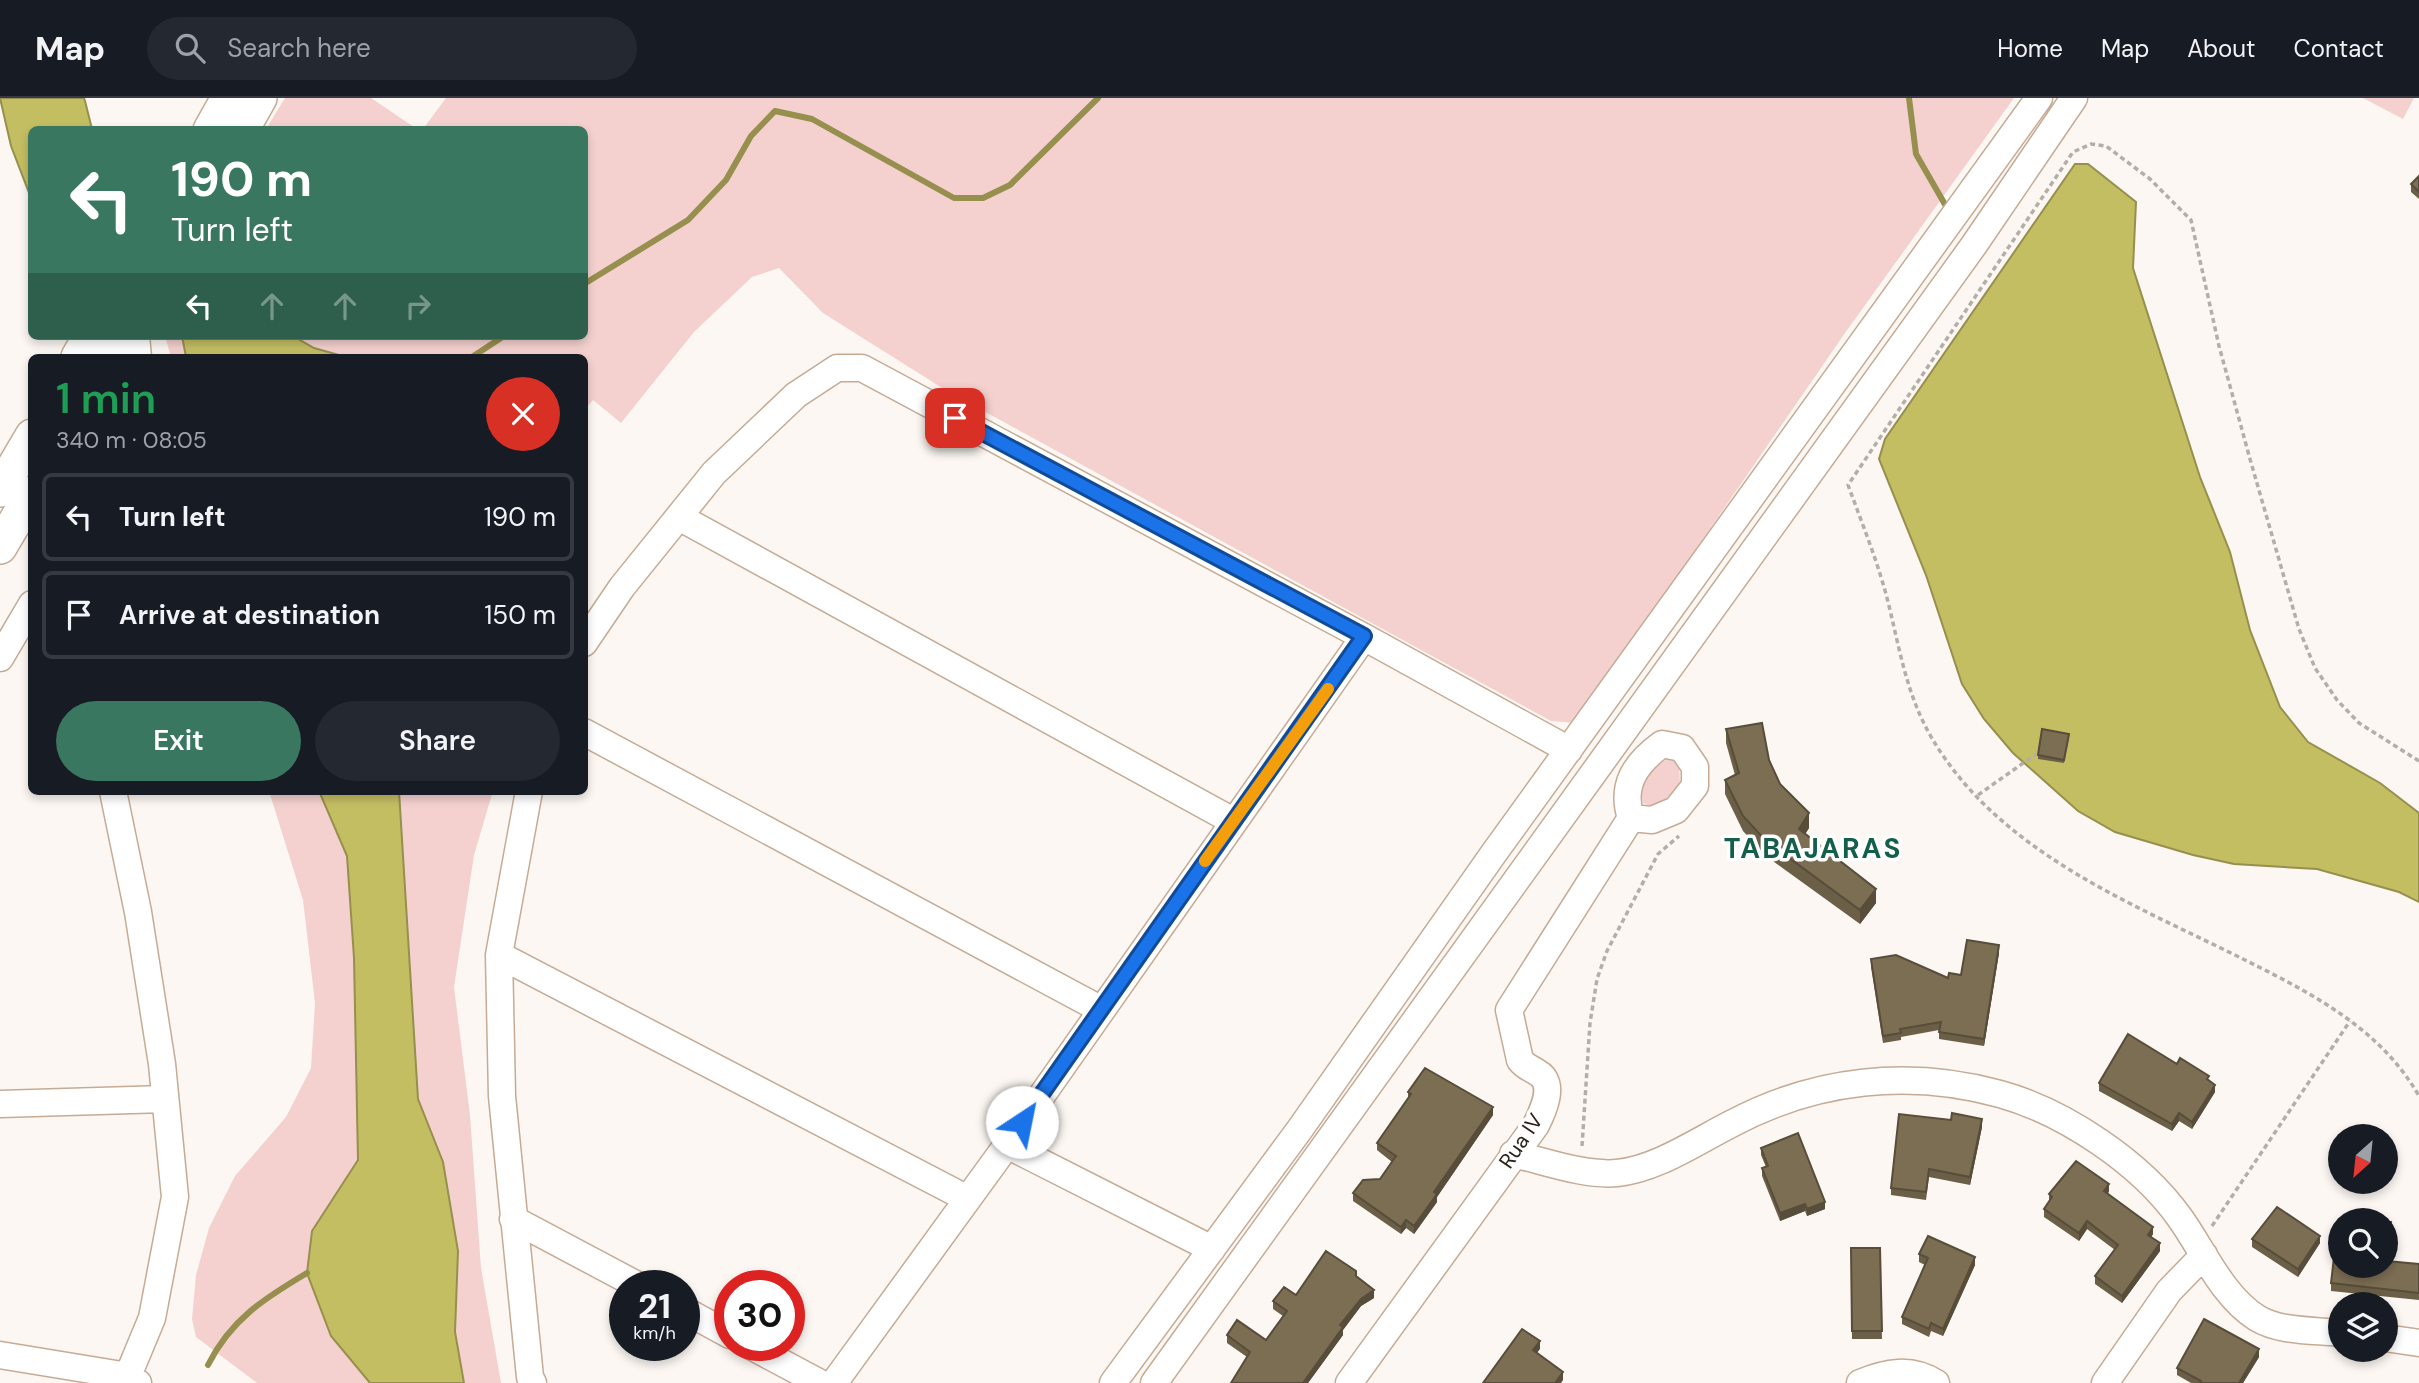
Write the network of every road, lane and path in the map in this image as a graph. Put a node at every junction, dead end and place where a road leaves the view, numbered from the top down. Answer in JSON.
{"nodes":[{"id":1,"x":228,"y":98,"type":"edge"},
{"id":2,"x":260,"y":98,"type":"edge"},
{"id":3,"x":2039,"y":98,"type":"edge"},
{"id":4,"x":2074,"y":98,"type":"edge"},
{"id":5,"x":212,"y":126,"type":"edge"},
{"id":6,"x":244,"y":126,"type":"edge"},
{"id":7,"x":28,"y":443,"type":"edge"},
{"id":8,"x":0,"y":489,"type":"edge"},
{"id":9,"x":28,"y":500,"type":"edge"},
{"id":10,"x":679,"y":517,"type":"junction"},
{"id":11,"x":0,"y":547,"type":"edge"},
{"id":12,"x":24,"y":628,"type":"edge"},
{"id":13,"x":1364,"y":636,"type":"junction"},
{"id":14,"x":588,"y":637,"type":"edge"},
{"id":15,"x":0,"y":658,"type":"edge"},
{"id":16,"x":1609,"y":694,"type":"junction"},
{"id":17,"x":1636,"y":713,"type":"junction"},
{"id":18,"x":588,"y":735,"type":"edge"},
{"id":19,"x":2036,"y":754,"type":"edge"},
{"id":20,"x":1561,"y":760,"type":"junction"},
{"id":21,"x":2419,"y":761,"type":"edge"},
{"id":22,"x":1582,"y":790,"type":"junction"},
{"id":23,"x":114,"y":795,"type":"edge"},
{"id":24,"x":528,"y":795,"type":"edge"},
{"id":25,"x":1978,"y":796,"type":"junction"},
{"id":26,"x":1631,"y":818,"type":"dead end"},
{"id":27,"x":1233,"y":821,"type":"junction"},
{"id":28,"x":1686,"y":831,"type":"dead end"},
{"id":29,"x":499,"y":955,"type":"junction"},
{"id":30,"x":1100,"y":1009,"type":"junction"},
{"id":31,"x":2350,"y":1020,"type":"junction"},
{"id":32,"x":2419,"y":1096,"type":"edge"},
{"id":33,"x":165,"y":1099,"type":"junction"},
{"id":34,"x":0,"y":1104,"type":"edge"},
{"id":35,"x":1007,"y":1145,"type":"junction"},
{"id":36,"x":1513,"y":1154,"type":"junction"},
{"id":37,"x":1579,"y":1169,"type":"junction"},
{"id":38,"x":966,"y":1198,"type":"junction"},
{"id":39,"x":513,"y":1219,"type":"junction"},
{"id":40,"x":1212,"y":1249,"type":"junction"},
{"id":41,"x":2202,"y":1250,"type":"junction"},
{"id":42,"x":609,"y":1270,"type":"edge"},
{"id":43,"x":2328,"y":1332,"type":"edge"},
{"id":44,"x":2398,"y":1340,"type":"edge"},
{"id":45,"x":2419,"y":1343,"type":"edge"},
{"id":46,"x":0,"y":1355,"type":"edge"},
{"id":47,"x":779,"y":1361,"type":"edge"},
{"id":48,"x":131,"y":1381,"type":"edge"},
{"id":49,"x":1353,"y":1382,"type":"edge"},
{"id":50,"x":533,"y":1383,"type":"edge"},
{"id":51,"x":820,"y":1383,"type":"edge"},
{"id":52,"x":834,"y":1383,"type":"edge"},
{"id":53,"x":1113,"y":1383,"type":"edge"},
{"id":54,"x":1154,"y":1383,"type":"edge"},
{"id":55,"x":1860,"y":1383,"type":"edge"},
{"id":56,"x":1936,"y":1383,"type":"edge"},
{"id":57,"x":2105,"y":1383,"type":"edge"}],
"edges":[{"from":1,"to":5,"type":"main road"},
{"from":2,"to":6,"type":"main road"},
{"from":3,"to":16,"type":"street"},
{"from":4,"to":17,"type":"street"},
{"from":7,"to":8,"type":"main road"},
{"from":9,"to":11,"type":"main road"},
{"from":10,"to":13,"type":"street"},
{"from":10,"to":14,"type":"street"},
{"from":10,"to":27,"type":"street"},
{"from":12,"to":15,"type":"street"},
{"from":13,"to":20,"type":"street"},
{"from":13,"to":27,"type":"street"},
{"from":16,"to":17,"type":"street"},
{"from":16,"to":20,"type":"street"},
{"from":17,"to":22,"type":"street"},
{"from":18,"to":30,"type":"street"},
{"from":19,"to":25,"type":"path"},
{"from":20,"to":22,"type":"street"},
{"from":20,"to":40,"type":"street"},
{"from":21,"to":25,"type":"path"},
{"from":22,"to":54,"type":"street"},
{"from":23,"to":33,"type":"street"},
{"from":24,"to":29,"type":"street"},
{"from":25,"to":31,"type":"path"},
{"from":26,"to":36,"type":"street","name":"Rua IV"},
{"from":27,"to":30,"type":"street"},
{"from":28,"to":37,"type":"path"},
{"from":29,"to":38,"type":"street"},
{"from":29,"to":39,"type":"street"},
{"from":30,"to":35,"type":"street"},
{"from":31,"to":32,"type":"path"},
{"from":31,"to":41,"type":"path"},
{"from":33,"to":34,"type":"street"},
{"from":33,"to":48,"type":"street"},
{"from":35,"to":38,"type":"street"},
{"from":35,"to":40,"type":"street"},
{"from":36,"to":37,"type":"street"},
{"from":36,"to":49,"type":"street","name":"Rua IV"},
{"from":37,"to":41,"type":"street"},
{"from":38,"to":52,"type":"street"},
{"from":39,"to":42,"type":"street"},
{"from":39,"to":50,"type":"street"},
{"from":40,"to":53,"type":"street"},
{"from":41,"to":43,"type":"street"},
{"from":41,"to":57,"type":"street"},
{"from":44,"to":45,"type":"street"},
{"from":46,"to":48,"type":"street"},
{"from":47,"to":51,"type":"street"},
{"from":55,"to":56,"type":"street"}]}
